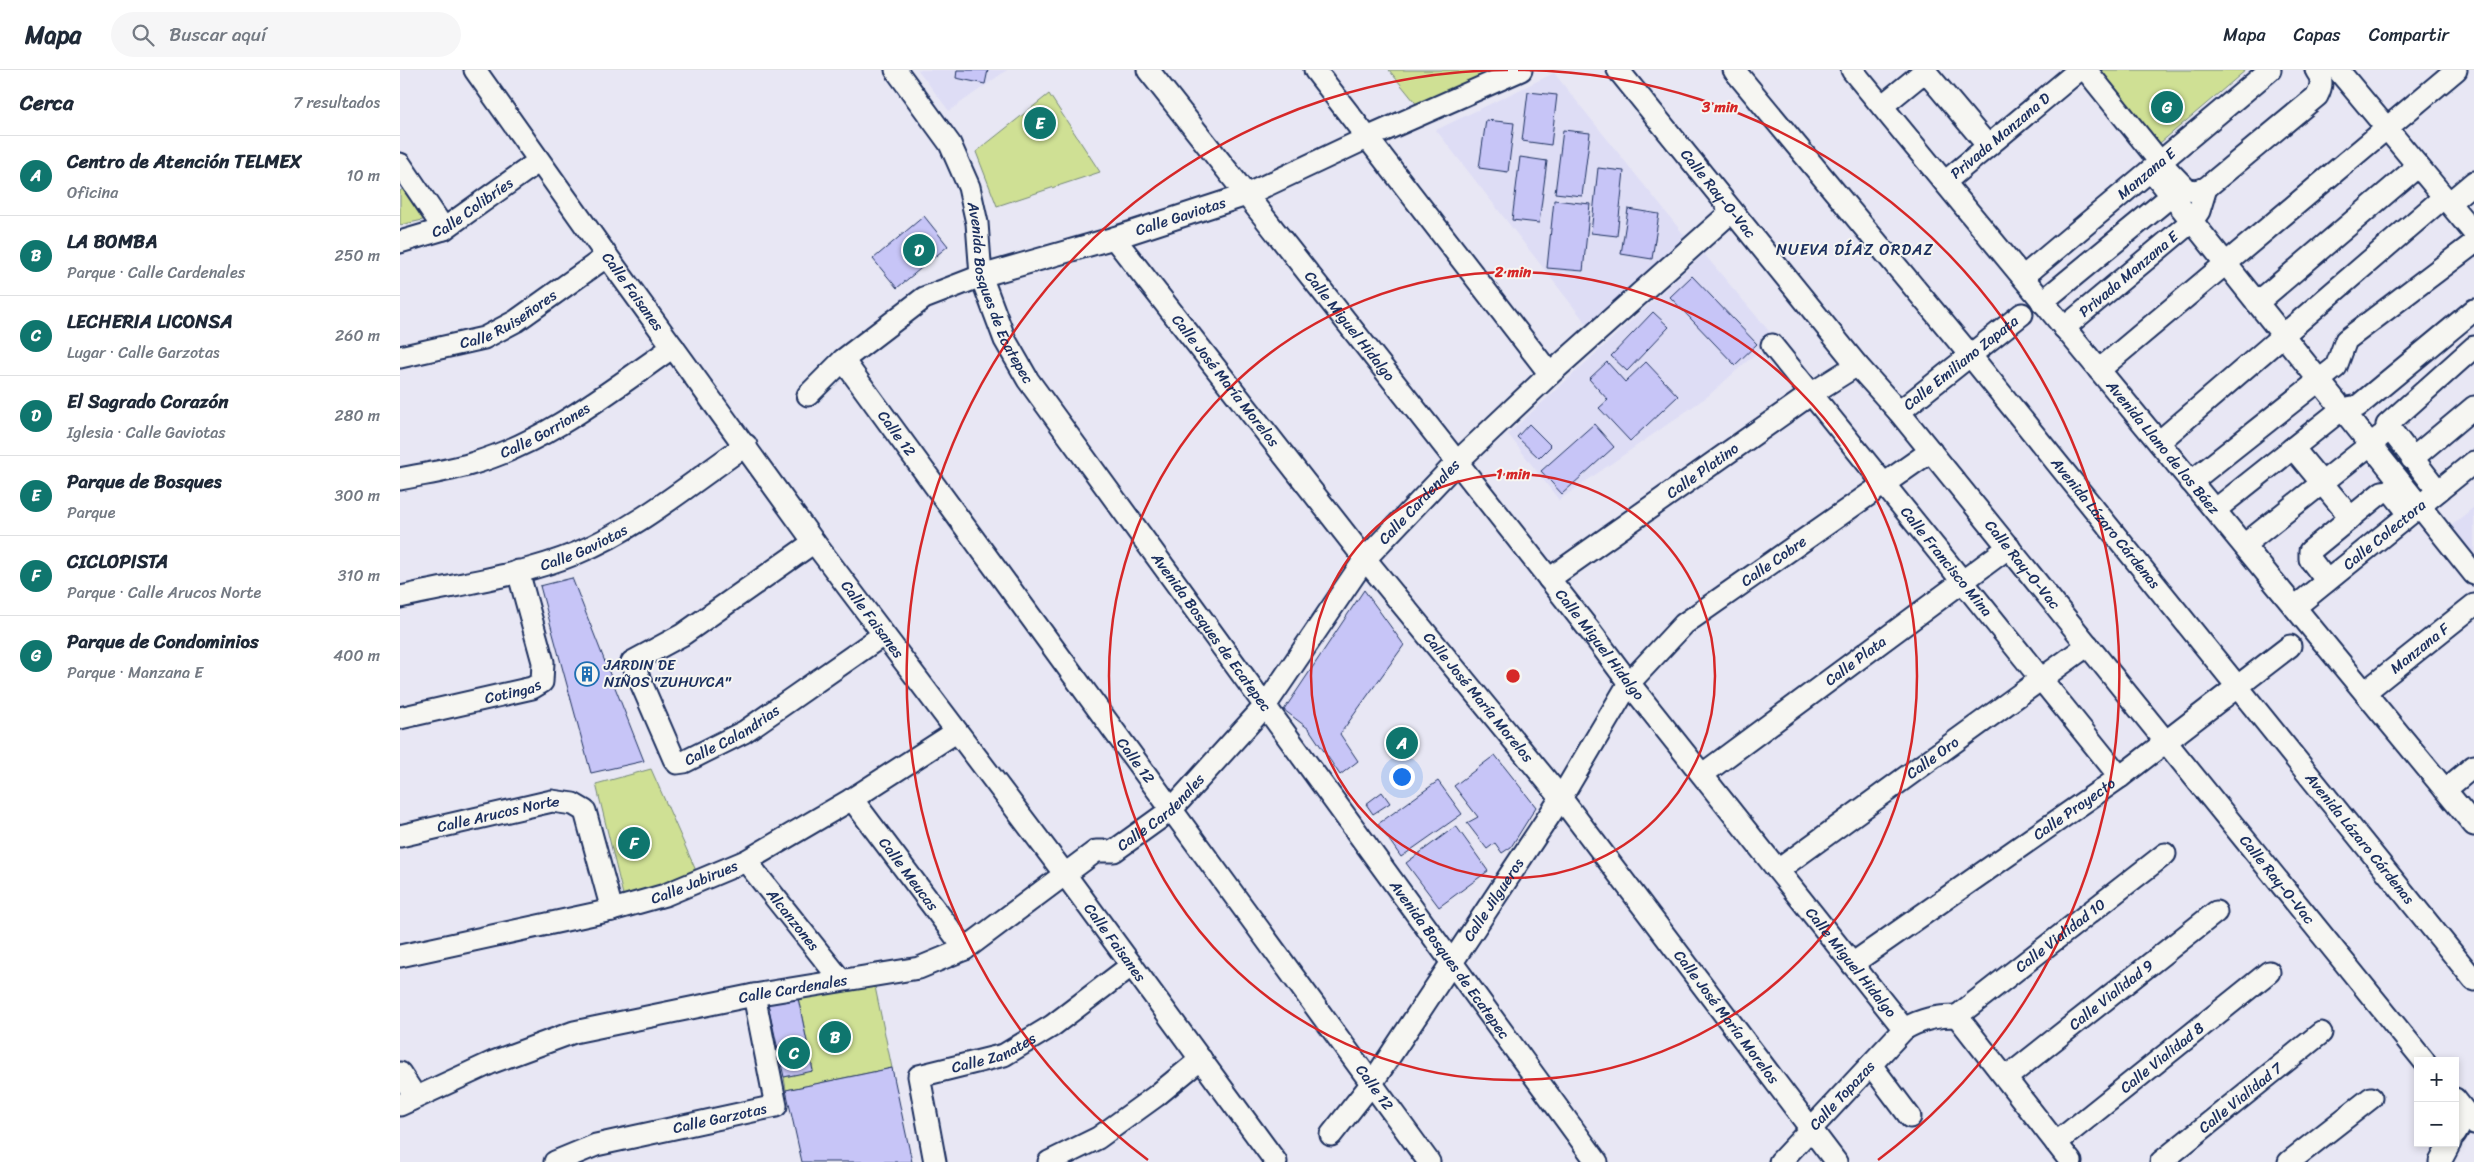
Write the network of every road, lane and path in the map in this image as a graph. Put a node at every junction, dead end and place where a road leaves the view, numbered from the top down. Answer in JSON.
{"nodes":[{"id":1,"x":475,"y":70,"type":"edge"},
{"id":2,"x":896,"y":70,"type":"edge"},
{"id":3,"x":1148,"y":70,"type":"edge"},
{"id":4,"x":1315,"y":70,"type":"edge"},
{"id":5,"x":1521,"y":70,"type":"edge"},
{"id":6,"x":1618,"y":70,"type":"edge"},
{"id":7,"x":1734,"y":70,"type":"edge"},
{"id":8,"x":1852,"y":70,"type":"edge"},
{"id":9,"x":1925,"y":70,"type":"edge"},
{"id":10,"x":2080,"y":70,"type":"edge"},
{"id":11,"x":2086,"y":70,"type":"edge"},
{"id":12,"x":2270,"y":70,"type":"edge"},
{"id":13,"x":2316,"y":70,"type":"edge"},
{"id":14,"x":2338,"y":70,"type":"edge"},
{"id":15,"x":2456,"y":70,"type":"edge"},
{"id":16,"x":1882,"y":106,"type":"junction"},
{"id":17,"x":2387,"y":129,"type":"junction"},
{"id":18,"x":1367,"y":138,"type":"junction"},
{"id":19,"x":1988,"y":146,"type":"junction"},
{"id":20,"x":539,"y":161,"type":"junction"},
{"id":21,"x":2156,"y":166,"type":"junction"},
{"id":22,"x":2418,"y":166,"type":"junction"},
{"id":23,"x":402,"y":173,"type":"edge"},
{"id":24,"x":1945,"y":182,"type":"junction"},
{"id":25,"x":2474,"y":182,"type":"edge"},
{"id":26,"x":2206,"y":188,"type":"junction"},
{"id":27,"x":1246,"y":195,"type":"junction"},
{"id":28,"x":2171,"y":196,"type":"junction"},
{"id":29,"x":2446,"y":200,"type":"junction"},
{"id":30,"x":1732,"y":212,"type":"junction"},
{"id":31,"x":2192,"y":221,"type":"junction"},
{"id":32,"x":444,"y":229,"type":"junction"},
{"id":33,"x":2474,"y":233,"type":"edge"},
{"id":34,"x":1114,"y":238,"type":"junction"},
{"id":35,"x":400,"y":242,"type":"edge"},
{"id":36,"x":2474,"y":243,"type":"edge"},
{"id":37,"x":607,"y":256,"type":"junction"},
{"id":38,"x":2226,"y":264,"type":"junction"},
{"id":39,"x":981,"y":276,"type":"junction"},
{"id":40,"x":2023,"y":277,"type":"junction"},
{"id":41,"x":2042,"y":302,"type":"junction"},
{"id":42,"x":2257,"y":303,"type":"junction"},
{"id":43,"x":2474,"y":310,"type":"edge"},
{"id":44,"x":2022,"y":314,"type":"dead end"},
{"id":45,"x":2064,"y":328,"type":"junction"},
{"id":46,"x":2283,"y":335,"type":"junction"},
{"id":47,"x":1772,"y":346,"type":"dead end"},
{"id":48,"x":673,"y":347,"type":"junction"},
{"id":49,"x":2474,"y":347,"type":"edge"},
{"id":50,"x":1970,"y":355,"type":"junction"},
{"id":51,"x":400,"y":357,"type":"edge"},
{"id":52,"x":843,"y":360,"type":"junction"},
{"id":53,"x":1857,"y":365,"type":"junction"},
{"id":54,"x":2100,"y":370,"type":"junction"},
{"id":55,"x":1550,"y":374,"type":"junction"},
{"id":56,"x":2318,"y":380,"type":"junction"},
{"id":57,"x":1811,"y":394,"type":"junction"},
{"id":58,"x":808,"y":395,"type":"dead end"},
{"id":59,"x":2474,"y":408,"type":"edge"},
{"id":60,"x":2342,"y":409,"type":"junction"},
{"id":61,"x":1899,"y":412,"type":"junction"},
{"id":62,"x":2389,"y":430,"type":"junction"},
{"id":63,"x":2159,"y":442,"type":"junction"},
{"id":64,"x":746,"y":445,"type":"junction"},
{"id":65,"x":2370,"y":445,"type":"junction"},
{"id":66,"x":2293,"y":448,"type":"junction"},
{"id":67,"x":1931,"y":451,"type":"junction"},
{"id":68,"x":1457,"y":462,"type":"junction"},
{"id":69,"x":2474,"y":462,"type":"edge"},
{"id":70,"x":2416,"y":464,"type":"junction"},
{"id":71,"x":400,"y":479,"type":"edge"},
{"id":72,"x":2191,"y":482,"type":"junction"},
{"id":73,"x":1883,"y":483,"type":"junction"},
{"id":74,"x":2322,"y":483,"type":"junction"},
{"id":75,"x":2396,"y":487,"type":"junction"},
{"id":76,"x":2438,"y":491,"type":"junction"},
{"id":77,"x":2215,"y":510,"type":"junction"},
{"id":78,"x":2414,"y":510,"type":"junction"},
{"id":79,"x":2351,"y":518,"type":"junction"},
{"id":80,"x":814,"y":542,"type":"junction"},
{"id":81,"x":2244,"y":545,"type":"junction"},
{"id":82,"x":2009,"y":547,"type":"junction"},
{"id":83,"x":1365,"y":559,"type":"junction"},
{"id":84,"x":518,"y":571,"type":"junction"},
{"id":85,"x":2474,"y":574,"type":"edge"},
{"id":86,"x":1549,"y":579,"type":"junction"},
{"id":87,"x":2327,"y":581,"type":"junction"},
{"id":88,"x":1963,"y":582,"type":"junction"},
{"id":89,"x":400,"y":597,"type":"edge"},
{"id":90,"x":2474,"y":605,"type":"edge"},
{"id":91,"x":2295,"y":607,"type":"junction"},
{"id":92,"x":883,"y":635,"type":"junction"},
{"id":93,"x":2088,"y":645,"type":"junction"},
{"id":94,"x":2290,"y":646,"type":"dead end"},
{"id":95,"x":2041,"y":679,"type":"junction"},
{"id":96,"x":1629,"y":683,"type":"junction"},
{"id":97,"x":2238,"y":686,"type":"junction"},
{"id":98,"x":2365,"y":692,"type":"junction"},
{"id":99,"x":1265,"y":706,"type":"junction"},
{"id":100,"x":400,"y":718,"type":"edge"},
{"id":101,"x":956,"y":732,"type":"junction"},
{"id":102,"x":2166,"y":742,"type":"junction"},
{"id":103,"x":2474,"y":766,"type":"edge"},
{"id":104,"x":1703,"y":774,"type":"junction"},
{"id":105,"x":2120,"y":777,"type":"junction"},
{"id":106,"x":2445,"y":790,"type":"junction"},
{"id":107,"x":852,"y":798,"type":"junction"},
{"id":108,"x":1561,"y":798,"type":"junction"},
{"id":109,"x":1172,"y":810,"type":"junction"},
{"id":110,"x":2474,"y":825,"type":"edge"},
{"id":111,"x":400,"y":836,"type":"edge"},
{"id":112,"x":2165,"y":854,"type":"dead end"},
{"id":113,"x":746,"y":861,"type":"junction"},
{"id":114,"x":1778,"y":870,"type":"junction"},
{"id":115,"x":1064,"y":873,"type":"junction"},
{"id":116,"x":612,"y":910,"type":"junction"},
{"id":117,"x":2216,"y":912,"type":"dead end"},
{"id":118,"x":965,"y":949,"type":"junction"},
{"id":119,"x":400,"y":956,"type":"edge"},
{"id":120,"x":1452,"y":963,"type":"junction"},
{"id":121,"x":1852,"y":964,"type":"junction"},
{"id":122,"x":1132,"y":965,"type":"junction"},
{"id":123,"x":2268,"y":972,"type":"dead end"},
{"id":124,"x":840,"y":979,"type":"junction"},
{"id":125,"x":2474,"y":980,"type":"edge"},
{"id":126,"x":754,"y":995,"type":"junction"},
{"id":127,"x":1957,"y":1016,"type":"junction"},
{"id":128,"x":1904,"y":1030,"type":"junction"},
{"id":129,"x":2321,"y":1033,"type":"dead end"},
{"id":130,"x":2421,"y":1057,"type":"edge"},
{"id":131,"x":1201,"y":1059,"type":"junction"},
{"id":132,"x":1871,"y":1066,"type":"junction"},
{"id":133,"x":400,"y":1073,"type":"edge"},
{"id":134,"x":2006,"y":1078,"type":"junction"},
{"id":135,"x":1372,"y":1084,"type":"junction"},
{"id":136,"x":2371,"y":1098,"type":"dead end"},
{"id":137,"x":408,"y":1101,"type":"edge"},
{"id":138,"x":2465,"y":1112,"type":"edge"},
{"id":139,"x":1910,"y":1117,"type":"dead end"},
{"id":140,"x":2459,"y":1125,"type":"edge"},
{"id":141,"x":1811,"y":1129,"type":"junction"},
{"id":142,"x":1331,"y":1135,"type":"dead end"},
{"id":143,"x":2056,"y":1142,"type":"junction"},
{"id":144,"x":2448,"y":1147,"type":"edge"},
{"id":145,"x":1270,"y":1160,"type":"edge"},
{"id":146,"x":555,"y":1162,"type":"edge"},
{"id":147,"x":935,"y":1162,"type":"edge"},
{"id":148,"x":1049,"y":1162,"type":"edge"},
{"id":149,"x":1429,"y":1162,"type":"edge"},
{"id":150,"x":1597,"y":1162,"type":"edge"},
{"id":151,"x":1780,"y":1162,"type":"edge"},
{"id":152,"x":1836,"y":1162,"type":"edge"},
{"id":153,"x":2071,"y":1162,"type":"edge"},
{"id":154,"x":2161,"y":1162,"type":"edge"},
{"id":155,"x":2288,"y":1162,"type":"edge"},
{"id":156,"x":2440,"y":1162,"type":"edge"}],
"edges":[{"from":1,"to":20,"type":"street","name":"Calle Faisanes"},
{"from":2,"to":39,"type":"street","name":"Avenida Bosques de Ecatepec"},
{"from":3,"to":27,"type":"street","name":"Calle Miguel Hidalgo"},
{"from":4,"to":18,"type":"street"},
{"from":5,"to":18,"type":"street","name":"Calle Gaviotas"},
{"from":6,"to":30,"type":"street","name":"Calle Ray-O-Vac"},
{"from":7,"to":50,"type":"street","name":"Avenida Lázaro Cárdenas"},
{"from":8,"to":16,"type":"street","name":"Avenida Llano de los Báez"},
{"from":9,"to":16,"type":"street"},
{"from":9,"to":19,"type":"street"},
{"from":10,"to":19,"type":"street","name":"Privada Manzana D"},
{"from":11,"to":21,"type":"street"},
{"from":12,"to":21,"type":"street","name":"Manzana E"},
{"from":13,"to":26,"type":"street"},
{"from":14,"to":17,"type":"street"},
{"from":15,"to":17,"type":"street"},
{"from":16,"to":24,"type":"street","name":"Avenida Llano de los Báez"},
{"from":17,"to":22,"type":"street"},
{"from":17,"to":38,"type":"street"},
{"from":18,"to":27,"type":"street","name":"Calle Gaviotas"},
{"from":18,"to":55,"type":"street"},
{"from":19,"to":24,"type":"street","name":"Privada Manzana D"},
{"from":20,"to":32,"type":"street","name":"Calle Colibríes"},
{"from":20,"to":37,"type":"street","name":"Calle Faisanes"},
{"from":21,"to":26,"type":"street"},
{"from":21,"to":28,"type":"street"},
{"from":21,"to":40,"type":"street","name":"Manzana E"},
{"from":22,"to":29,"type":"street"},
{"from":22,"to":42,"type":"street"},
{"from":23,"to":32,"type":"street"},
{"from":24,"to":40,"type":"street","name":"Avenida Llano de los Báez"},
{"from":25,"to":29,"type":"street"},
{"from":26,"to":31,"type":"street"},
{"from":27,"to":34,"type":"street","name":"Calle Gaviotas"},
{"from":27,"to":68,"type":"street","name":"Calle Miguel Hidalgo"},
{"from":28,"to":31,"type":"street"},
{"from":28,"to":41,"type":"street"},
{"from":29,"to":33,"type":"street"},
{"from":29,"to":46,"type":"street"},
{"from":30,"to":53,"type":"street","name":"Calle Ray-O-Vac"},
{"from":30,"to":55,"type":"street","name":"Calle Cardenales"},
{"from":31,"to":38,"type":"street"},
{"from":31,"to":45,"type":"street","name":"Privada Manzana E"},
{"from":32,"to":35,"type":"street","name":"Calle Colibríes"},
{"from":34,"to":39,"type":"street","name":"Calle Gaviotas"},
{"from":34,"to":83,"type":"street","name":"Calle José María Morelos"},
{"from":36,"to":56,"type":"street"},
{"from":37,"to":48,"type":"street","name":"Calle Faisanes"},
{"from":37,"to":51,"type":"street","name":"Calle Ruiseñores"},
{"from":38,"to":42,"type":"street"},
{"from":38,"to":54,"type":"street"},
{"from":39,"to":52,"type":"street","name":"Calle Gaviotas"},
{"from":39,"to":99,"type":"street","name":"Avenida Bosques de Ecatepec"},
{"from":40,"to":41,"type":"street","name":"Avenida Llano de los Báez"},
{"from":41,"to":45,"type":"street","name":"Avenida Llano de los Báez"},
{"from":42,"to":46,"type":"street"},
{"from":43,"to":60,"type":"street"},
{"from":44,"to":50,"type":"street","name":"Calle Emiliano Zapata"},
{"from":45,"to":54,"type":"street","name":"Avenida Llano de los Báez"},
{"from":46,"to":56,"type":"street"},
{"from":46,"to":63,"type":"street"},
{"from":47,"to":57,"type":"street","name":"Calle Francisco Mina"},
{"from":48,"to":64,"type":"street","name":"Calle Faisanes"},
{"from":48,"to":71,"type":"street","name":"Calle Gorriones"},
{"from":49,"to":62,"type":"street"},
{"from":50,"to":61,"type":"street","name":"Calle Emiliano Zapata"},
{"from":50,"to":97,"type":"street","name":"Avenida Lázaro Cárdenas"},
{"from":52,"to":58,"type":"street","name":"Calle Gaviotas"},
{"from":52,"to":109,"type":"street","name":"Calle 12"},
{"from":53,"to":57,"type":"street","name":"Calle Platino"},
{"from":53,"to":61,"type":"street","name":"Calle Ray-O-Vac"},
{"from":54,"to":63,"type":"street","name":"Avenida Llano de los Báez"},
{"from":55,"to":68,"type":"street","name":"Calle Cardenales"},
{"from":56,"to":60,"type":"street"},
{"from":56,"to":72,"type":"street"},
{"from":57,"to":73,"type":"street","name":"Calle Francisco Mina"},
{"from":57,"to":86,"type":"street","name":"Calle Platino"},
{"from":59,"to":70,"type":"street"},
{"from":60,"to":65,"type":"street"},
{"from":60,"to":66,"type":"street"},
{"from":61,"to":67,"type":"street","name":"Calle Ray-O-Vac"},
{"from":62,"to":65,"type":"street"},
{"from":62,"to":70,"type":"street"},
{"from":63,"to":72,"type":"street","name":"Avenida Llano de los Báez"},
{"from":64,"to":80,"type":"street","name":"Calle Faisanes"},
{"from":64,"to":84,"type":"street","name":"Calle Gaviotas"},
{"from":65,"to":74,"type":"street"},
{"from":65,"to":75,"type":"street"},
{"from":66,"to":74,"type":"street"},
{"from":66,"to":77,"type":"street"},
{"from":67,"to":73,"type":"street","name":"Calle Cobre"},
{"from":67,"to":82,"type":"street","name":"Calle Ray-O-Vac"},
{"from":68,"to":83,"type":"street","name":"Calle Cardenales"},
{"from":68,"to":86,"type":"street","name":"Calle Miguel Hidalgo"},
{"from":69,"to":76,"type":"street","name":"Calle Colectora"},
{"from":70,"to":75,"type":"street"},
{"from":70,"to":76,"type":"street"},
{"from":72,"to":77,"type":"street","name":"Avenida Llano de los Báez"},
{"from":73,"to":88,"type":"street","name":"Calle Francisco Mina"},
{"from":73,"to":96,"type":"street","name":"Calle Cobre"},
{"from":74,"to":79,"type":"street"},
{"from":74,"to":81,"type":"street"},
{"from":75,"to":78,"type":"street"},
{"from":75,"to":79,"type":"street"},
{"from":76,"to":78,"type":"street","name":"Calle Colectora"},
{"from":77,"to":81,"type":"street","name":"Avenida Llano de los Báez"},
{"from":78,"to":85,"type":"street"},
{"from":78,"to":87,"type":"street","name":"Calle Colectora"},
{"from":79,"to":87,"type":"street"},
{"from":80,"to":92,"type":"street","name":"Calle Faisanes"},
{"from":80,"to":92,"type":"street","name":"Calle Calandrias"},
{"from":81,"to":91,"type":"street","name":"Avenida Llano de los Báez"},
{"from":82,"to":88,"type":"street","name":"Calle Plata"},
{"from":82,"to":93,"type":"street","name":"Calle Ray-O-Vac"},
{"from":83,"to":99,"type":"street","name":"Calle Cardenales"},
{"from":83,"to":108,"type":"street","name":"Calle José María Morelos"},
{"from":84,"to":89,"type":"street","name":"Calle Gaviotas"},
{"from":84,"to":100,"type":"street","name":"Cotingas"},
{"from":86,"to":96,"type":"street","name":"Calle Miguel Hidalgo"},
{"from":87,"to":91,"type":"street","name":"Calle Colectora"},
{"from":88,"to":95,"type":"street","name":"Calle Francisco Mina"},
{"from":88,"to":104,"type":"street","name":"Calle Plata"},
{"from":90,"to":98,"type":"street","name":"Manzana F"},
{"from":91,"to":98,"type":"street","name":"Avenida Llano de los Báez"},
{"from":92,"to":101,"type":"street","name":"Calle Faisanes"},
{"from":93,"to":95,"type":"street","name":"Calle Oro"},
{"from":93,"to":102,"type":"street","name":"Calle Ray-O-Vac"},
{"from":94,"to":97,"type":"street","name":"Calle Proyecto"},
{"from":95,"to":105,"type":"street","name":"Calle Francisco Mina"},
{"from":95,"to":114,"type":"street","name":"Calle Oro"},
{"from":96,"to":104,"type":"street","name":"Calle Miguel Hidalgo"},
{"from":96,"to":108,"type":"street","name":"Calle Jilgueros"},
{"from":97,"to":102,"type":"street","name":"Calle Proyecto"},
{"from":97,"to":125,"type":"street","name":"Avenida Lázaro Cárdenas"},
{"from":98,"to":106,"type":"street","name":"Avenida Llano de los Báez"},
{"from":99,"to":109,"type":"street","name":"Calle Cardenales"},
{"from":99,"to":120,"type":"street","name":"Avenida Bosques de Ecatepec"},
{"from":101,"to":107,"type":"street","name":"Calle Jabirues"},
{"from":101,"to":115,"type":"street","name":"Calle Faisanes"},
{"from":102,"to":105,"type":"street","name":"Calle Proyecto"},
{"from":102,"to":130,"type":"street","name":"Calle Ray-O-Vac"},
{"from":103,"to":106,"type":"street"},
{"from":104,"to":114,"type":"street","name":"Calle Miguel Hidalgo"},
{"from":105,"to":121,"type":"street","name":"Calle Proyecto"},
{"from":106,"to":110,"type":"street","name":"Avenida Llano de los Báez"},
{"from":107,"to":113,"type":"street","name":"Calle Jabirues"},
{"from":107,"to":118,"type":"street","name":"Calle Meucas"},
{"from":108,"to":120,"type":"street","name":"Calle Jilgueros"},
{"from":108,"to":141,"type":"street","name":"Calle José María Morelos"},
{"from":109,"to":115,"type":"street","name":"Calle Cardenales"},
{"from":109,"to":135,"type":"street","name":"Calle 12"},
{"from":111,"to":116,"type":"street","name":"Calle Arucos Norte"},
{"from":112,"to":127,"type":"street","name":"Calle Vialidad 10"},
{"from":113,"to":116,"type":"street","name":"Calle Jabirues"},
{"from":113,"to":124,"type":"street","name":"Alcanzones"},
{"from":114,"to":121,"type":"street","name":"Calle Miguel Hidalgo"},
{"from":115,"to":118,"type":"street","name":"Calle Cardenales"},
{"from":115,"to":122,"type":"street","name":"Calle Faisanes"},
{"from":116,"to":119,"type":"street","name":"Calle Jabirues"},
{"from":117,"to":134,"type":"street","name":"Calle Vialidad 9"},
{"from":118,"to":124,"type":"street","name":"Calle Cardenales"},
{"from":120,"to":135,"type":"street","name":"Calle Jilgueros"},
{"from":120,"to":150,"type":"street","name":"Avenida Bosques de Ecatepec"},
{"from":121,"to":128,"type":"street","name":"Calle Miguel Hidalgo"},
{"from":122,"to":131,"type":"street","name":"Calle Faisanes"},
{"from":122,"to":147,"type":"street","name":"Calle Zanates"},
{"from":123,"to":143,"type":"street","name":"Calle Vialidad 8"},
{"from":124,"to":126,"type":"street","name":"Calle Cardenales"},
{"from":126,"to":137,"type":"street","name":"Calle Cardenales"},
{"from":126,"to":146,"type":"street","name":"Calle Garzotas"},
{"from":127,"to":128,"type":"street","name":"Calle Miguel Hidalgo"},
{"from":127,"to":134,"type":"street"},
{"from":128,"to":132,"type":"street","name":"Calle Topazas"},
{"from":129,"to":154,"type":"street","name":"Calle Vialidad 7"},
{"from":131,"to":145,"type":"street","name":"Calle Faisanes"},
{"from":131,"to":148,"type":"street"},
{"from":132,"to":139,"type":"street"},
{"from":132,"to":141,"type":"street","name":"Calle Topazas"},
{"from":133,"to":137,"type":"street"},
{"from":134,"to":143,"type":"street"},
{"from":135,"to":142,"type":"street","name":"Calle Jilgueros"},
{"from":135,"to":149,"type":"street","name":"Calle 12"},
{"from":136,"to":155,"type":"street"},
{"from":138,"to":140,"type":"street"},
{"from":141,"to":151,"type":"street","name":"Calle Topazas"},
{"from":141,"to":152,"type":"street","name":"Calle José María Morelos"},
{"from":143,"to":153,"type":"street"},
{"from":144,"to":156,"type":"street"}]}
